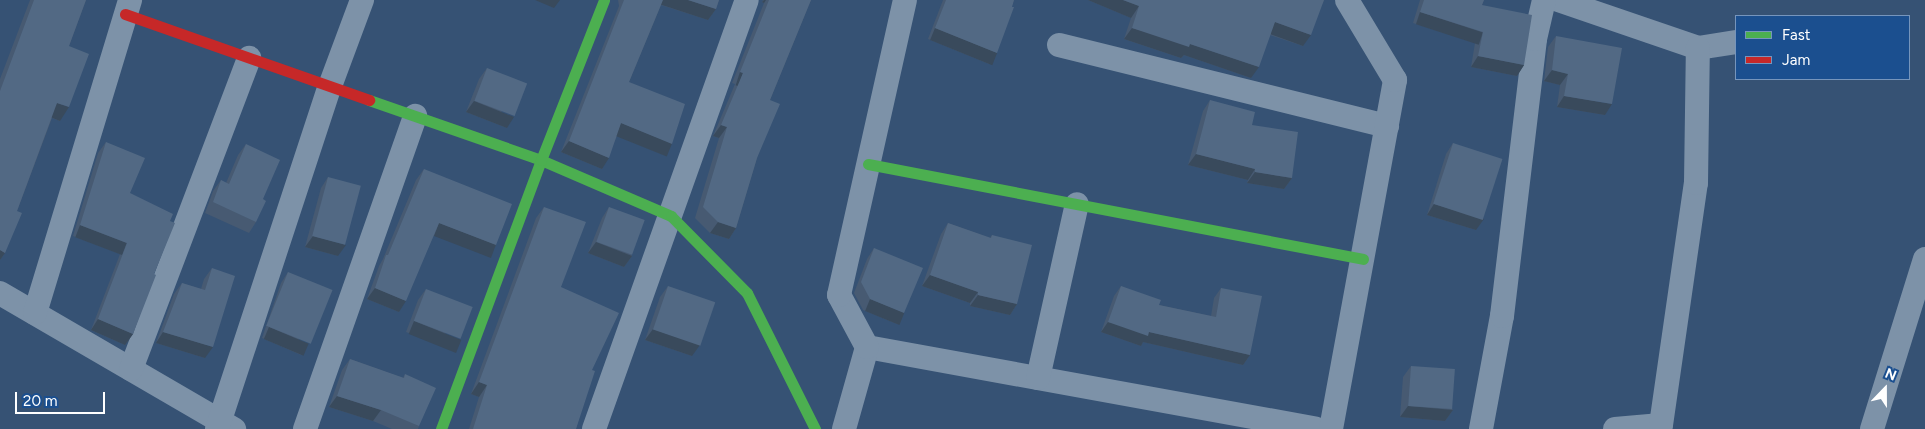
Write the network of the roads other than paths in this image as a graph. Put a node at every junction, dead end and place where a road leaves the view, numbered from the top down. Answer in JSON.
{"nodes":[{"id":1,"x":362,"y":0,"type":"edge"},
{"id":2,"x":604,"y":0,"type":"edge"},
{"id":3,"x":747,"y":0,"type":"edge"},
{"id":4,"x":905,"y":0,"type":"edge"},
{"id":5,"x":1348,"y":0,"type":"edge"},
{"id":6,"x":1544,"y":0,"type":"edge"},
{"id":7,"x":1558,"y":0,"type":"edge"},
{"id":8,"x":128,"y":7,"type":"edge"},
{"id":9,"x":1735,"y":42,"type":"edge"},
{"id":10,"x":1059,"y":45,"type":"dead end"},
{"id":11,"x":1698,"y":48,"type":"junction"},
{"id":12,"x":249,"y":58,"type":"junction"},
{"id":13,"x":330,"y":86,"type":"junction"},
{"id":14,"x":415,"y":116,"type":"junction"},
{"id":15,"x":1387,"y":126,"type":"junction"},
{"id":16,"x":541,"y":160,"type":"junction"},
{"id":17,"x":868,"y":164,"type":"junction"},
{"id":18,"x":1077,"y":204,"type":"junction"},
{"id":19,"x":671,"y":216,"type":"junction"},
{"id":20,"x":1363,"y":258,"type":"junction"},
{"id":21,"x":1925,"y":259,"type":"edge"},
{"id":22,"x":0,"y":293,"type":"edge"},
{"id":23,"x":35,"y":313,"type":"junction"},
{"id":24,"x":868,"y":347,"type":"junction"},
{"id":25,"x":131,"y":369,"type":"junction"},
{"id":26,"x":1038,"y":378,"type":"junction"},
{"id":27,"x":224,"y":426,"type":"edge"},
{"id":28,"x":305,"y":429,"type":"edge"},
{"id":29,"x":442,"y":429,"type":"edge"},
{"id":30,"x":594,"y":429,"type":"edge"},
{"id":31,"x":815,"y":429,"type":"edge"},
{"id":32,"x":844,"y":429,"type":"edge"},
{"id":33,"x":1316,"y":429,"type":"edge"},
{"id":34,"x":1331,"y":429,"type":"edge"},
{"id":35,"x":1480,"y":429,"type":"edge"},
{"id":36,"x":1615,"y":429,"type":"edge"},
{"id":37,"x":1872,"y":429,"type":"edge"}],
"edges":[{"from":1,"to":13,"type":"street"},
{"from":2,"to":16,"type":"street"},
{"from":3,"to":19,"type":"street"},
{"from":4,"to":17,"type":"street"},
{"from":5,"to":15,"type":"street"},
{"from":6,"to":35,"type":"street"},
{"from":7,"to":11,"type":"street"},
{"from":8,"to":12,"type":"street"},
{"from":8,"to":23,"type":"street"},
{"from":9,"to":11,"type":"street"},
{"from":10,"to":15,"type":"street"},
{"from":11,"to":36,"type":"street"},
{"from":12,"to":13,"type":"street"},
{"from":12,"to":25,"type":"street"},
{"from":13,"to":14,"type":"street"},
{"from":13,"to":27,"type":"street"},
{"from":14,"to":16,"type":"street"},
{"from":14,"to":28,"type":"street"},
{"from":15,"to":20,"type":"street"},
{"from":16,"to":19,"type":"street"},
{"from":16,"to":29,"type":"street"},
{"from":17,"to":18,"type":"street"},
{"from":17,"to":24,"type":"street"},
{"from":18,"to":20,"type":"street"},
{"from":18,"to":26,"type":"street"},
{"from":19,"to":30,"type":"street"},
{"from":19,"to":31,"type":"street"},
{"from":20,"to":34,"type":"street"},
{"from":21,"to":37,"type":"street"},
{"from":22,"to":23,"type":"street"},
{"from":23,"to":25,"type":"street"},
{"from":24,"to":26,"type":"street"},
{"from":24,"to":32,"type":"street"},
{"from":25,"to":27,"type":"street"},
{"from":26,"to":33,"type":"street"}]}
